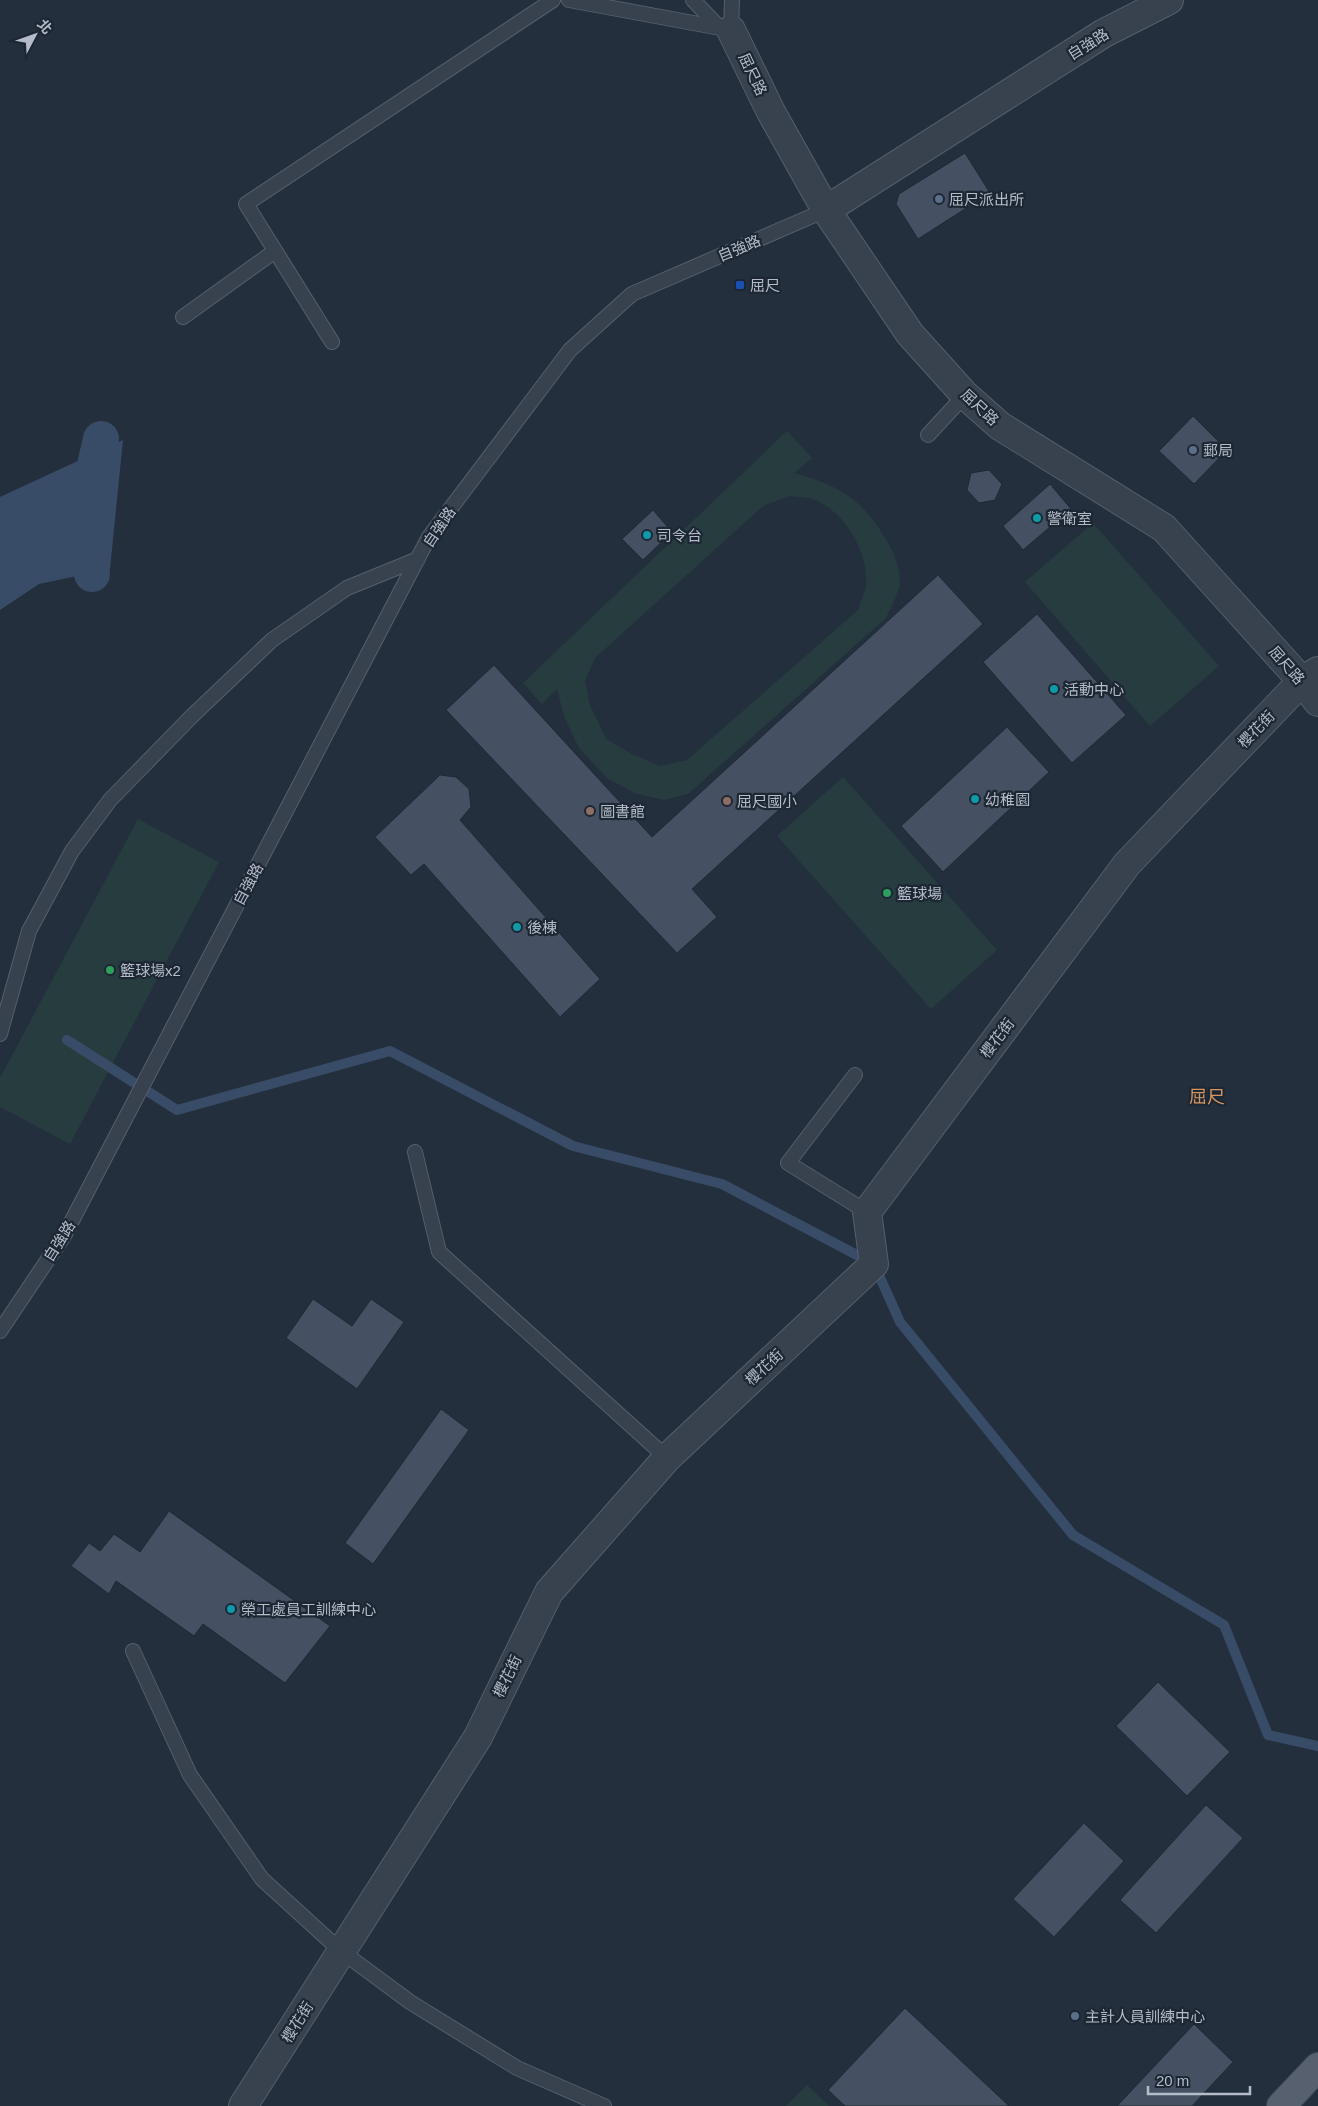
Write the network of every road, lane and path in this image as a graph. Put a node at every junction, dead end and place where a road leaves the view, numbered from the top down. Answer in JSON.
{"nodes":[{"id":1,"x":553,"y":0,"type":"edge"},
{"id":2,"x":569,"y":0,"type":"edge"},
{"id":3,"x":693,"y":0,"type":"edge"},
{"id":4,"x":732,"y":0,"type":"edge"},
{"id":5,"x":1169,"y":0,"type":"edge"},
{"id":6,"x":726,"y":30,"type":"junction"},
{"id":7,"x":826,"y":210,"type":"junction"},
{"id":8,"x":275,"y":251,"type":"junction"},
{"id":9,"x":183,"y":317,"type":"dead end"},
{"id":10,"x":332,"y":342,"type":"dead end"},
{"id":11,"x":965,"y":395,"type":"junction"},
{"id":12,"x":928,"y":435,"type":"dead end"},
{"id":13,"x":418,"y":559,"type":"junction"},
{"id":14,"x":1313,"y":685,"type":"edge"},
{"id":15,"x":0,"y":1034,"type":"edge"},
{"id":16,"x":855,"y":1075,"type":"dead end"},
{"id":17,"x":415,"y":1152,"type":"dead end"},
{"id":18,"x":867,"y":1212,"type":"junction"},
{"id":19,"x":0,"y":1331,"type":"edge"},
{"id":20,"x":667,"y":1458,"type":"junction"},
{"id":21,"x":133,"y":1651,"type":"dead end"},
{"id":22,"x":342,"y":1952,"type":"junction"},
{"id":23,"x":1318,"y":2067,"type":"edge"},
{"id":24,"x":243,"y":2106,"type":"edge"},
{"id":25,"x":604,"y":2106,"type":"edge"},
{"id":26,"x":1281,"y":2106,"type":"edge"}],
"edges":[{"from":1,"to":8,"type":"lane"},
{"from":2,"to":6,"type":"lane"},
{"from":3,"to":6,"type":"lane"},
{"from":4,"to":6,"type":"lane"},
{"from":5,"to":7,"type":"street","name":"自強路"},
{"from":6,"to":7,"type":"street","name":"屈尺路"},
{"from":7,"to":11,"type":"street","name":"屈尺路"},
{"from":7,"to":13,"type":"lane","name":"自強路"},
{"from":8,"to":9,"type":"lane"},
{"from":8,"to":10,"type":"lane"},
{"from":11,"to":12,"type":"lane"},
{"from":11,"to":14,"type":"street","name":"屈尺路"},
{"from":13,"to":15,"type":"lane"},
{"from":13,"to":19,"type":"lane","name":"自強路"},
{"from":14,"to":18,"type":"street","name":"櫻花街"},
{"from":16,"to":18,"type":"lane"},
{"from":17,"to":20,"type":"lane"},
{"from":18,"to":20,"type":"street","name":"櫻花街"},
{"from":20,"to":22,"type":"street","name":"櫻花街"},
{"from":21,"to":22,"type":"lane"},
{"from":22,"to":24,"type":"street","name":"櫻花街"},
{"from":22,"to":25,"type":"lane"},
{"from":23,"to":26,"type":"main road"}]}
